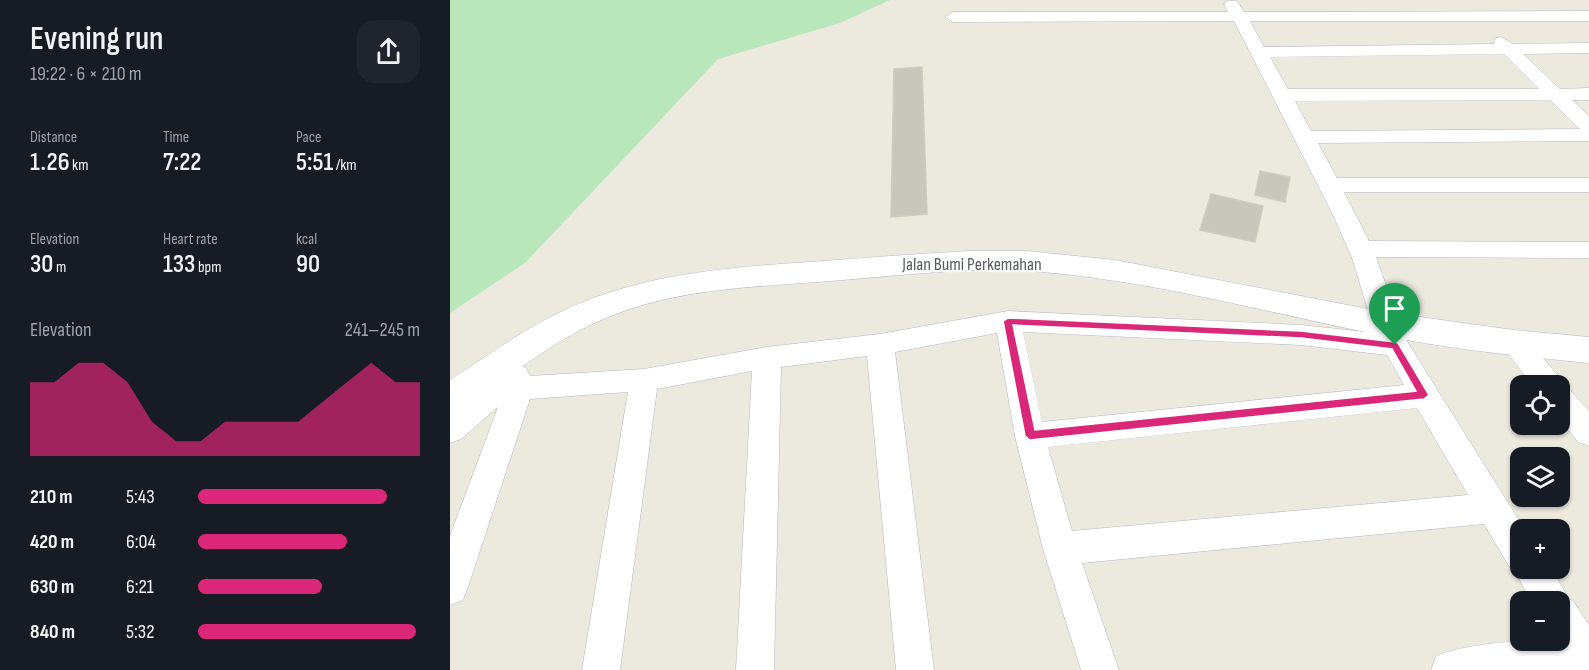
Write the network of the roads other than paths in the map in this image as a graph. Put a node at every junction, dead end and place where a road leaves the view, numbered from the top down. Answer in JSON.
{"nodes":[{"id":1,"x":1456,"y":0,"type":"edge"},
{"id":2,"x":1234,"y":8,"type":"edge"},
{"id":3,"x":953,"y":16,"type":"dead end"},
{"id":4,"x":1589,"y":16,"type":"edge"},
{"id":5,"x":1474,"y":17,"type":"junction"},
{"id":6,"x":1589,"y":48,"type":"edge"},
{"id":7,"x":1512,"y":53,"type":"junction"},
{"id":8,"x":1262,"y":56,"type":"junction"},
{"id":9,"x":1589,"y":57,"type":"edge"},
{"id":10,"x":1556,"y":94,"type":"junction"},
{"id":11,"x":1589,"y":94,"type":"edge"},
{"id":12,"x":1284,"y":95,"type":"junction"},
{"id":13,"x":1589,"y":126,"type":"edge"},
{"id":14,"x":1589,"y":135,"type":"edge"},
{"id":15,"x":1305,"y":137,"type":"junction"},
{"id":16,"x":1329,"y":185,"type":"junction"},
{"id":17,"x":1589,"y":185,"type":"edge"},
{"id":18,"x":1360,"y":249,"type":"junction"},
{"id":19,"x":1589,"y":250,"type":"edge"},
{"id":20,"x":1008,"y":321,"type":"junction"},
{"id":21,"x":1389,"y":334,"type":"junction"},
{"id":22,"x":1514,"y":343,"type":"junction"},
{"id":23,"x":880,"y":344,"type":"junction"},
{"id":24,"x":1589,"y":350,"type":"edge"},
{"id":25,"x":766,"y":358,"type":"junction"},
{"id":26,"x":1541,"y":375,"type":"edge"},
{"id":27,"x":511,"y":376,"type":"junction"},
{"id":28,"x":644,"y":380,"type":"junction"},
{"id":29,"x":1424,"y":395,"type":"junction"},
{"id":30,"x":450,"y":399,"type":"edge"},
{"id":31,"x":1570,"y":410,"type":"edge"},
{"id":32,"x":450,"y":430,"type":"edge"},
{"id":33,"x":1589,"y":433,"type":"edge"},
{"id":34,"x":1030,"y":436,"type":"junction"},
{"id":35,"x":1491,"y":508,"type":"junction"},
{"id":36,"x":1510,"y":537,"type":"edge"},
{"id":37,"x":1060,"y":549,"type":"junction"},
{"id":38,"x":450,"y":587,"type":"edge"},
{"id":39,"x":1570,"y":630,"type":"edge"},
{"id":40,"x":1587,"y":656,"type":"edge"},
{"id":41,"x":601,"y":670,"type":"edge"},
{"id":42,"x":755,"y":670,"type":"edge"},
{"id":43,"x":915,"y":670,"type":"edge"},
{"id":44,"x":1100,"y":670,"type":"edge"},
{"id":45,"x":1450,"y":670,"type":"edge"}],
"edges":[{"from":1,"to":5,"type":"street"},
{"from":2,"to":3,"type":"street"},
{"from":2,"to":5,"type":"street"},
{"from":2,"to":8,"type":"street"},
{"from":4,"to":5,"type":"street"},
{"from":5,"to":7,"type":"street"},
{"from":6,"to":7,"type":"street"},
{"from":7,"to":8,"type":"street"},
{"from":7,"to":9,"type":"street"},
{"from":7,"to":10,"type":"street"},
{"from":8,"to":12,"type":"street"},
{"from":10,"to":11,"type":"street"},
{"from":10,"to":12,"type":"street"},
{"from":10,"to":13,"type":"street"},
{"from":12,"to":15,"type":"street"},
{"from":14,"to":15,"type":"street"},
{"from":15,"to":16,"type":"street"},
{"from":16,"to":17,"type":"street"},
{"from":16,"to":18,"type":"street"},
{"from":18,"to":19,"type":"street"},
{"from":18,"to":21,"type":"street"},
{"from":20,"to":21,"type":"street"},
{"from":20,"to":23,"type":"street"},
{"from":20,"to":34,"type":"street"},
{"from":21,"to":22,"type":"street","name":"Jalan Bumi Perkemahan"},
{"from":21,"to":27,"type":"street","name":"Jalan Bumi Perkemahan"},
{"from":21,"to":29,"type":"street"},
{"from":22,"to":24,"type":"street","name":"Jalan Bumi Perkemahan"},
{"from":22,"to":26,"type":"street"},
{"from":23,"to":25,"type":"street"},
{"from":23,"to":43,"type":"street"},
{"from":25,"to":28,"type":"street"},
{"from":25,"to":42,"type":"street"},
{"from":27,"to":28,"type":"street"},
{"from":27,"to":30,"type":"street","name":"Jalan Bumi Perkemahan"},
{"from":27,"to":32,"type":"street"},
{"from":27,"to":38,"type":"street"},
{"from":28,"to":41,"type":"street"},
{"from":29,"to":34,"type":"street"},
{"from":29,"to":35,"type":"street"},
{"from":31,"to":33,"type":"street"},
{"from":34,"to":37,"type":"street"},
{"from":35,"to":36,"type":"street"},
{"from":35,"to":37,"type":"street"},
{"from":37,"to":44,"type":"street"},
{"from":39,"to":40,"type":"street"},
{"from":40,"to":45,"type":"street"}]}
